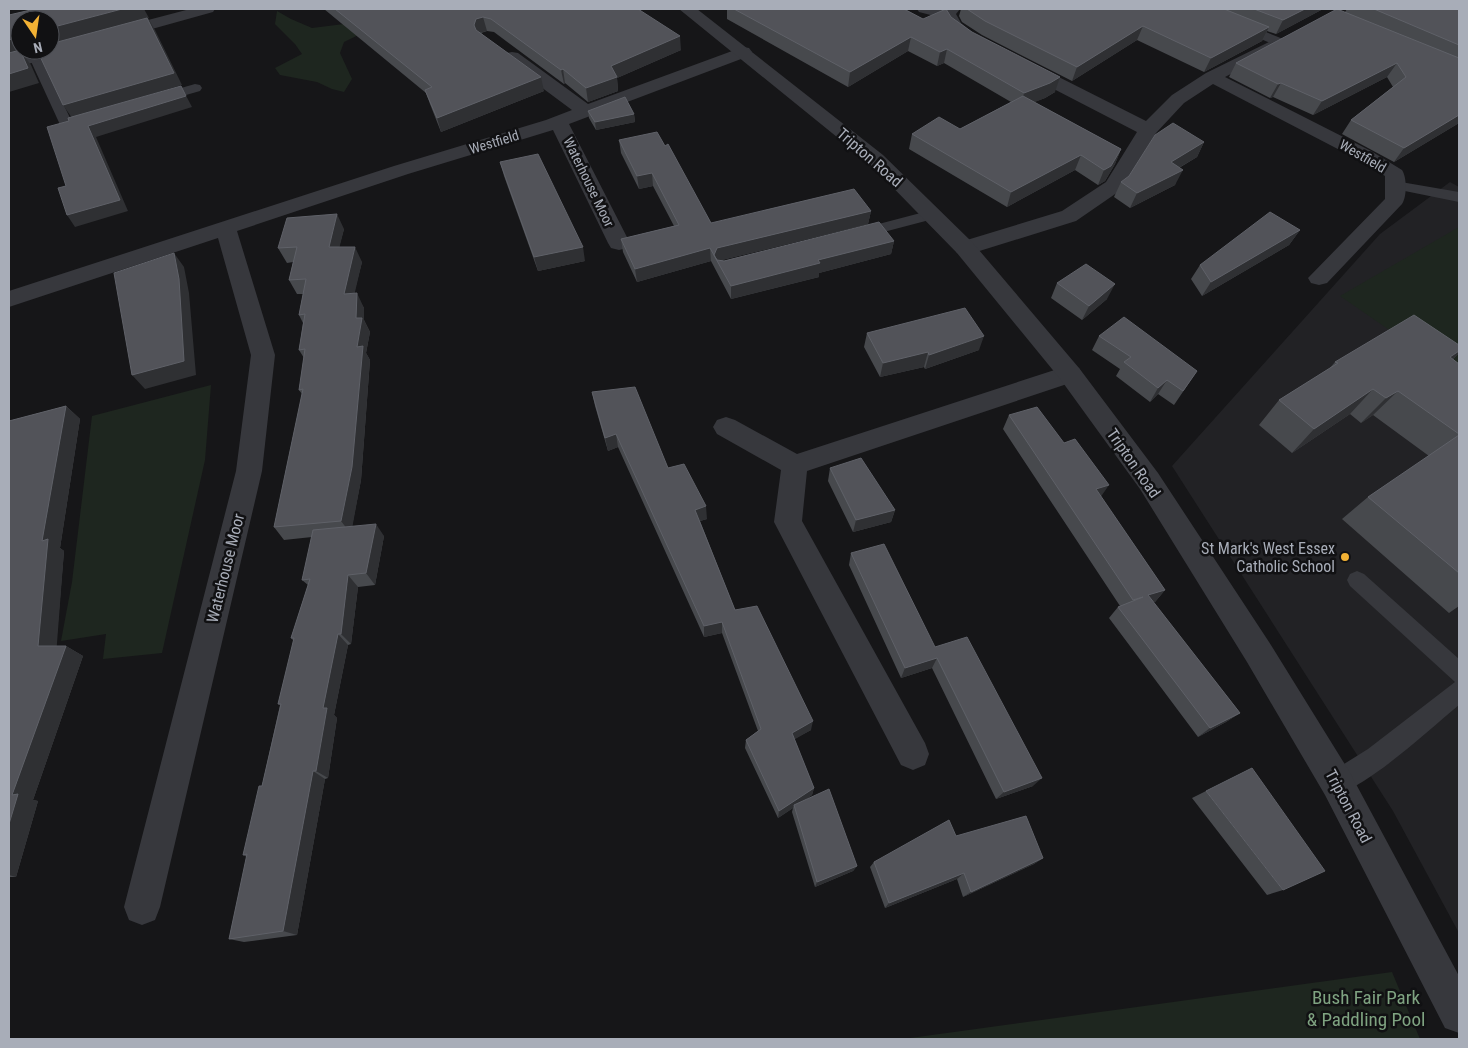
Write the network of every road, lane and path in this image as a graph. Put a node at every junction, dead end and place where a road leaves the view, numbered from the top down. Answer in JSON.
{"nodes":[{"id":1,"x":207,"y":9,"type":"edge"},
{"id":2,"x":687,"y":9,"type":"edge"},
{"id":3,"x":925,"y":9,"type":"edge"},
{"id":4,"x":1199,"y":9,"type":"edge"},
{"id":5,"x":950,"y":11,"type":"edge"},
{"id":6,"x":1295,"y":33,"type":"edge"},
{"id":7,"x":1278,"y":42,"type":"junction"},
{"id":8,"x":984,"y":46,"type":"edge"},
{"id":9,"x":60,"y":50,"type":"edge"},
{"id":10,"x":502,"y":50,"type":"edge"},
{"id":11,"x":743,"y":52,"type":"junction"},
{"id":12,"x":1010,"y":59,"type":"edge"},
{"id":13,"x":24,"y":60,"type":"edge"},
{"id":14,"x":36,"y":60,"type":"edge"},
{"id":15,"x":9,"y":64,"type":"edge"},
{"id":16,"x":1212,"y":77,"type":"junction"},
{"id":17,"x":195,"y":88,"type":"dead end"},
{"id":18,"x":149,"y":102,"type":"edge"},
{"id":19,"x":585,"y":111,"type":"junction"},
{"id":20,"x":104,"y":115,"type":"edge"},
{"id":21,"x":559,"y":122,"type":"junction"},
{"id":22,"x":1148,"y":130,"type":"junction"},
{"id":23,"x":1395,"y":185,"type":"junction"},
{"id":24,"x":1459,"y":197,"type":"edge"},
{"id":25,"x":932,"y":215,"type":"junction"},
{"id":26,"x":226,"y":229,"type":"junction"},
{"id":27,"x":838,"y":238,"type":"edge"},
{"id":28,"x":620,"y":243,"type":"dead end"},
{"id":29,"x":965,"y":248,"type":"junction"},
{"id":30,"x":1319,"y":278,"type":"dead end"},
{"id":31,"x":9,"y":299,"type":"edge"},
{"id":32,"x":1070,"y":374,"type":"junction"},
{"id":33,"x":726,"y":427,"type":"dead end"},
{"id":34,"x":795,"y":465,"type":"junction"},
{"id":35,"x":1357,"y":580,"type":"dead end"},
{"id":36,"x":1459,"y":673,"type":"edge"},
{"id":37,"x":1459,"y":691,"type":"edge"},
{"id":38,"x":913,"y":754,"type":"dead end"},
{"id":39,"x":1337,"y":783,"type":"junction"},
{"id":40,"x":142,"y":907,"type":"dead end"},
{"id":41,"x":1459,"y":1014,"type":"edge"}],
"edges":[{"from":1,"to":9,"type":"street"},
{"from":2,"to":11,"type":"street","name":"Tripton Road"},
{"from":3,"to":5,"type":"street"},
{"from":4,"to":7,"type":"lane"},
{"from":5,"to":8,"type":"street"},
{"from":6,"to":7,"type":"street"},
{"from":7,"to":16,"type":"street"},
{"from":10,"to":19,"type":"street"},
{"from":11,"to":19,"type":"street","name":"Westfield"},
{"from":11,"to":25,"type":"street","name":"Tripton Road"},
{"from":12,"to":22,"type":"street"},
{"from":13,"to":15,"type":"street"},
{"from":14,"to":20,"type":"lane"},
{"from":16,"to":22,"type":"street"},
{"from":16,"to":23,"type":"street","name":"Westfield"},
{"from":17,"to":18,"type":"lane"},
{"from":19,"to":21,"type":"street","name":"Westfield"},
{"from":21,"to":26,"type":"street","name":"Westfield"},
{"from":21,"to":28,"type":"street","name":"Waterhouse Moor"},
{"from":22,"to":29,"type":"street"},
{"from":23,"to":24,"type":"lane"},
{"from":23,"to":30,"type":"street","name":"Westfield"},
{"from":25,"to":27,"type":"lane"},
{"from":25,"to":29,"type":"street","name":"Tripton Road"},
{"from":26,"to":31,"type":"street"},
{"from":26,"to":40,"type":"street","name":"Waterhouse Moor"},
{"from":29,"to":32,"type":"street","name":"Tripton Road"},
{"from":32,"to":34,"type":"street"},
{"from":32,"to":39,"type":"street","name":"Tripton Road"},
{"from":33,"to":34,"type":"street"},
{"from":34,"to":38,"type":"street"},
{"from":35,"to":36,"type":"lane"},
{"from":37,"to":39,"type":"lane"},
{"from":39,"to":41,"type":"street","name":"Tripton Road"}]}
